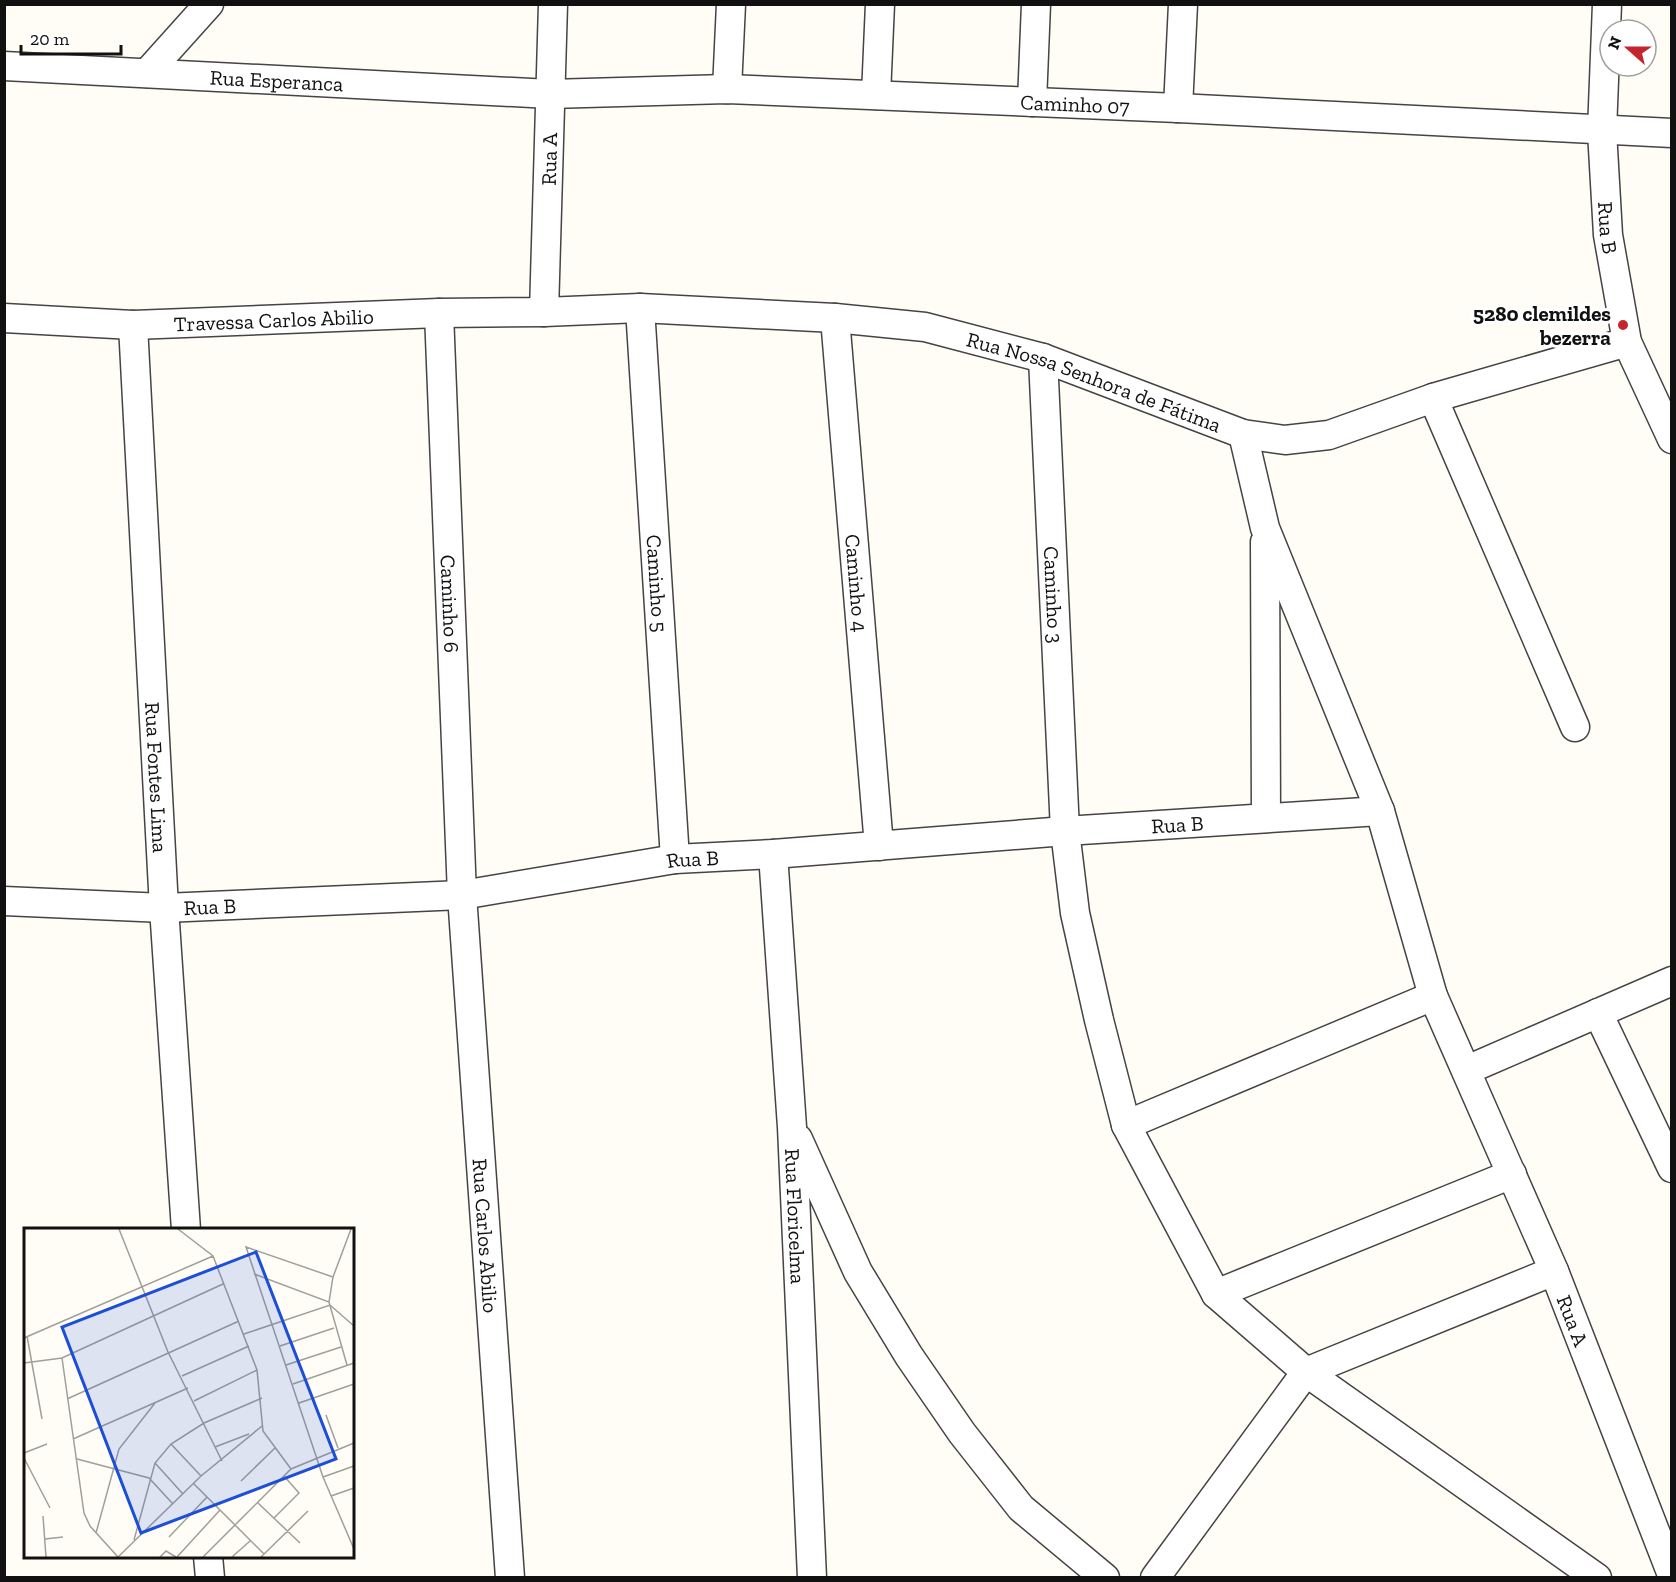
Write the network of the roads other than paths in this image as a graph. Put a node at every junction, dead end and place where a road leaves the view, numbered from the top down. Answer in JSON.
{"nodes":[{"id":1,"x":209,"y":4,"type":"edge"},
{"id":2,"x":553,"y":4,"type":"edge"},
{"id":3,"x":730,"y":4,"type":"edge"},
{"id":4,"x":880,"y":4,"type":"edge"},
{"id":5,"x":1036,"y":4,"type":"edge"},
{"id":6,"x":1183,"y":4,"type":"edge"},
{"id":7,"x":1607,"y":4,"type":"edge"},
{"id":8,"x":4,"y":66,"type":"edge"},
{"id":9,"x":147,"y":73,"type":"junction"},
{"id":10,"x":727,"y":89,"type":"junction"},
{"id":11,"x":550,"y":94,"type":"junction"},
{"id":12,"x":876,"y":95,"type":"junction"},
{"id":13,"x":1032,"y":102,"type":"junction"},
{"id":14,"x":1178,"y":108,"type":"junction"},
{"id":15,"x":1602,"y":131,"type":"junction"},
{"id":16,"x":1671,"y":133,"type":"edge"},
{"id":17,"x":640,"y":308,"type":"junction"},
{"id":18,"x":544,"y":312,"type":"junction"},
{"id":19,"x":439,"y":313,"type":"junction"},
{"id":20,"x":4,"y":318,"type":"edge"},
{"id":21,"x":835,"y":318,"type":"junction"},
{"id":22,"x":133,"y":324,"type":"junction"},
{"id":23,"x":1628,"y":342,"type":"junction"},
{"id":24,"x":1043,"y":358,"type":"junction"},
{"id":25,"x":1433,"y":398,"type":"junction"},
{"id":26,"x":1665,"y":407,"type":"edge"},
{"id":27,"x":1243,"y":434,"type":"junction"},
{"id":28,"x":1671,"y":439,"type":"edge"},
{"id":29,"x":1265,"y":528,"type":"junction"},
{"id":30,"x":1575,"y":726,"type":"dead end"},
{"id":31,"x":1380,"y":811,"type":"junction"},
{"id":32,"x":1266,"y":818,"type":"junction"},
{"id":33,"x":1065,"y":831,"type":"junction"},
{"id":34,"x":879,"y":846,"type":"junction"},
{"id":35,"x":773,"y":854,"type":"junction"},
{"id":36,"x":675,"y":860,"type":"junction"},
{"id":37,"x":462,"y":895,"type":"junction"},
{"id":38,"x":4,"y":901,"type":"edge"},
{"id":39,"x":164,"y":908,"type":"junction"},
{"id":40,"x":1671,"y":981,"type":"edge"},
{"id":41,"x":1433,"y":996,"type":"junction"},
{"id":42,"x":1598,"y":1013,"type":"junction"},
{"id":43,"x":1467,"y":1070,"type":"junction"},
{"id":44,"x":1126,"y":1125,"type":"junction"},
{"id":45,"x":792,"y":1126,"type":"junction"},
{"id":46,"x":1671,"y":1168,"type":"edge"},
{"id":47,"x":1512,"y":1174,"type":"junction"},
{"id":48,"x":186,"y":1228,"type":"edge"},
{"id":49,"x":1554,"y":1271,"type":"junction"},
{"id":50,"x":1216,"y":1294,"type":"junction"},
{"id":51,"x":1306,"y":1372,"type":"junction"},
{"id":52,"x":208,"y":1558,"type":"edge"},
{"id":53,"x":1671,"y":1575,"type":"edge"},
{"id":54,"x":210,"y":1578,"type":"edge"},
{"id":55,"x":510,"y":1578,"type":"edge"},
{"id":56,"x":812,"y":1578,"type":"edge"},
{"id":57,"x":1105,"y":1578,"type":"edge"},
{"id":58,"x":1155,"y":1578,"type":"edge"},
{"id":59,"x":1597,"y":1578,"type":"edge"}],
"edges":[{"from":1,"to":9,"type":"street"},
{"from":2,"to":11,"type":"street","name":"Rua A"},
{"from":3,"to":10,"type":"street"},
{"from":4,"to":12,"type":"street"},
{"from":5,"to":13,"type":"street"},
{"from":6,"to":14,"type":"street"},
{"from":7,"to":15,"type":"street","name":"Rua B"},
{"from":8,"to":9,"type":"street","name":"Rua Esperanca"},
{"from":9,"to":11,"type":"street","name":"Rua Esperanca"},
{"from":10,"to":11,"type":"street","name":"Caminho 07"},
{"from":10,"to":12,"type":"street","name":"Caminho 07"},
{"from":11,"to":18,"type":"street","name":"Rua A"},
{"from":12,"to":13,"type":"street","name":"Caminho 07"},
{"from":13,"to":14,"type":"street","name":"Caminho 07"},
{"from":14,"to":15,"type":"street","name":"Caminho 07"},
{"from":15,"to":16,"type":"street","name":"Caminho 07"},
{"from":15,"to":23,"type":"street","name":"Rua B"},
{"from":17,"to":18,"type":"street","name":"Rua Nossa Senhora de Fátima"},
{"from":17,"to":21,"type":"street","name":"Rua Nossa Senhora de Fátima"},
{"from":17,"to":36,"type":"street","name":"Caminho 5"},
{"from":18,"to":19,"type":"street","name":"Travessa Carlos Abilio"},
{"from":19,"to":22,"type":"street","name":"Travessa Carlos Abilio"},
{"from":19,"to":37,"type":"street","name":"Caminho 6"},
{"from":20,"to":22,"type":"street","name":"Travessa Carlos Abilio"},
{"from":21,"to":24,"type":"street","name":"Rua Nossa Senhora de Fátima"},
{"from":21,"to":34,"type":"street","name":"Caminho 4"},
{"from":22,"to":39,"type":"street","name":"Rua Fontes Lima"},
{"from":23,"to":25,"type":"street","name":"Rua Nossa Senhora de Fátima"},
{"from":23,"to":26,"type":"street","name":"Rua B"},
{"from":24,"to":27,"type":"street","name":"Rua Nossa Senhora de Fátima"},
{"from":24,"to":33,"type":"street","name":"Caminho 3"},
{"from":25,"to":27,"type":"street","name":"Rua Nossa Senhora de Fátima"},
{"from":25,"to":30,"type":"street"},
{"from":26,"to":28,"type":"street","name":"Rua B"},
{"from":27,"to":29,"type":"street"},
{"from":29,"to":31,"type":"street","name":"Rua A"},
{"from":29,"to":32,"type":"street"},
{"from":31,"to":32,"type":"street","name":"Rua B"},
{"from":31,"to":41,"type":"street","name":"Rua A"},
{"from":32,"to":33,"type":"street","name":"Rua B"},
{"from":33,"to":34,"type":"street","name":"Rua B"},
{"from":33,"to":44,"type":"street","name":"Caminho 3"},
{"from":34,"to":35,"type":"street","name":"Rua B"},
{"from":35,"to":36,"type":"street","name":"Rua B"},
{"from":35,"to":45,"type":"street","name":"Rua Floricelma"},
{"from":36,"to":37,"type":"street","name":"Rua B"},
{"from":37,"to":39,"type":"street","name":"Rua B"},
{"from":37,"to":55,"type":"street","name":"Rua Carlos Abilio"},
{"from":38,"to":39,"type":"street","name":"Rua B"},
{"from":39,"to":48,"type":"street","name":"Rua Fontes Lima"},
{"from":40,"to":42,"type":"street"},
{"from":41,"to":43,"type":"street","name":"Rua A"},
{"from":41,"to":44,"type":"street"},
{"from":42,"to":43,"type":"street"},
{"from":42,"to":46,"type":"street"},
{"from":43,"to":47,"type":"street","name":"Rua A"},
{"from":44,"to":50,"type":"street","name":"Caminho 3"},
{"from":45,"to":56,"type":"street","name":"Rua Floricelma"},
{"from":45,"to":57,"type":"street"},
{"from":47,"to":49,"type":"street","name":"Rua A"},
{"from":47,"to":50,"type":"street"},
{"from":49,"to":51,"type":"street"},
{"from":49,"to":53,"type":"street","name":"Rua A"},
{"from":50,"to":51,"type":"street"},
{"from":51,"to":58,"type":"street"},
{"from":51,"to":59,"type":"street"},
{"from":52,"to":54,"type":"street"}]}
